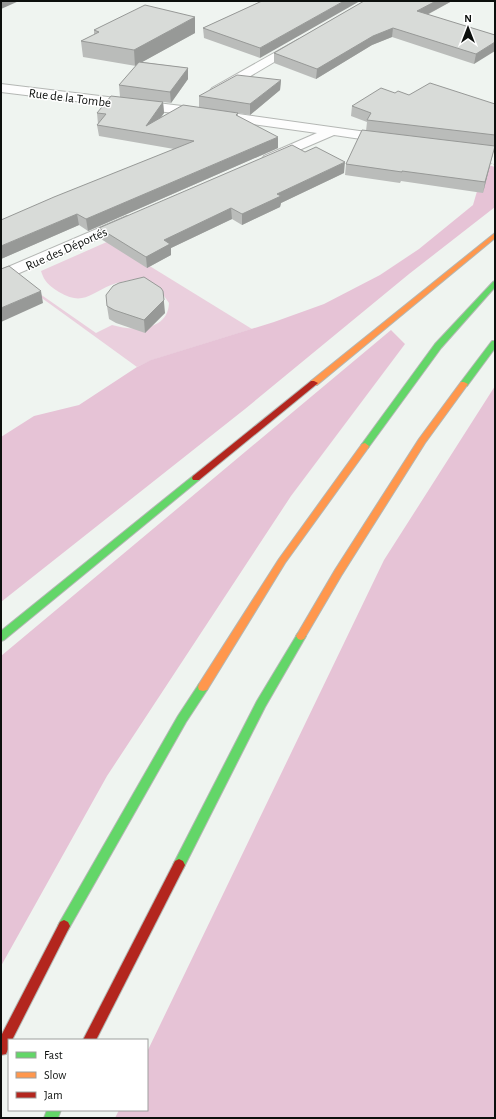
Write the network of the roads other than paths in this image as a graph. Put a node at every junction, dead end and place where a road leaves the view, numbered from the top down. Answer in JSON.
{"nodes":[{"id":1,"x":310,"y":36,"type":"edge"},
{"id":2,"x":1,"y":88,"type":"edge"},
{"id":3,"x":182,"y":110,"type":"junction"},
{"id":4,"x":330,"y":132,"type":"junction"},
{"id":5,"x":399,"y":141,"type":"edge"},
{"id":6,"x":257,"y":164,"type":"edge"},
{"id":7,"x":140,"y":216,"type":"edge"},
{"id":8,"x":495,"y":235,"type":"edge"},
{"id":9,"x":1,"y":276,"type":"edge"},
{"id":10,"x":495,"y":283,"type":"edge"},
{"id":11,"x":495,"y":343,"type":"edge"},
{"id":12,"x":1,"y":637,"type":"edge"},
{"id":13,"x":90,"y":1039,"type":"edge"},
{"id":14,"x":1,"y":1049,"type":"edge"}],
"edges":[{"from":1,"to":3,"type":"street"},
{"from":2,"to":3,"type":"street","name":"Rue de la Tombe"},
{"from":3,"to":4,"type":"street","name":"Rue de la Tombe"},
{"from":4,"to":5,"type":"street","name":"Rue de la Tombe"},
{"from":4,"to":6,"type":"street"},
{"from":7,"to":9,"type":"street","name":"Rue des Déportés"},
{"from":8,"to":12,"type":"highway"},
{"from":10,"to":14,"type":"highway"},
{"from":11,"to":13,"type":"highway"}]}
